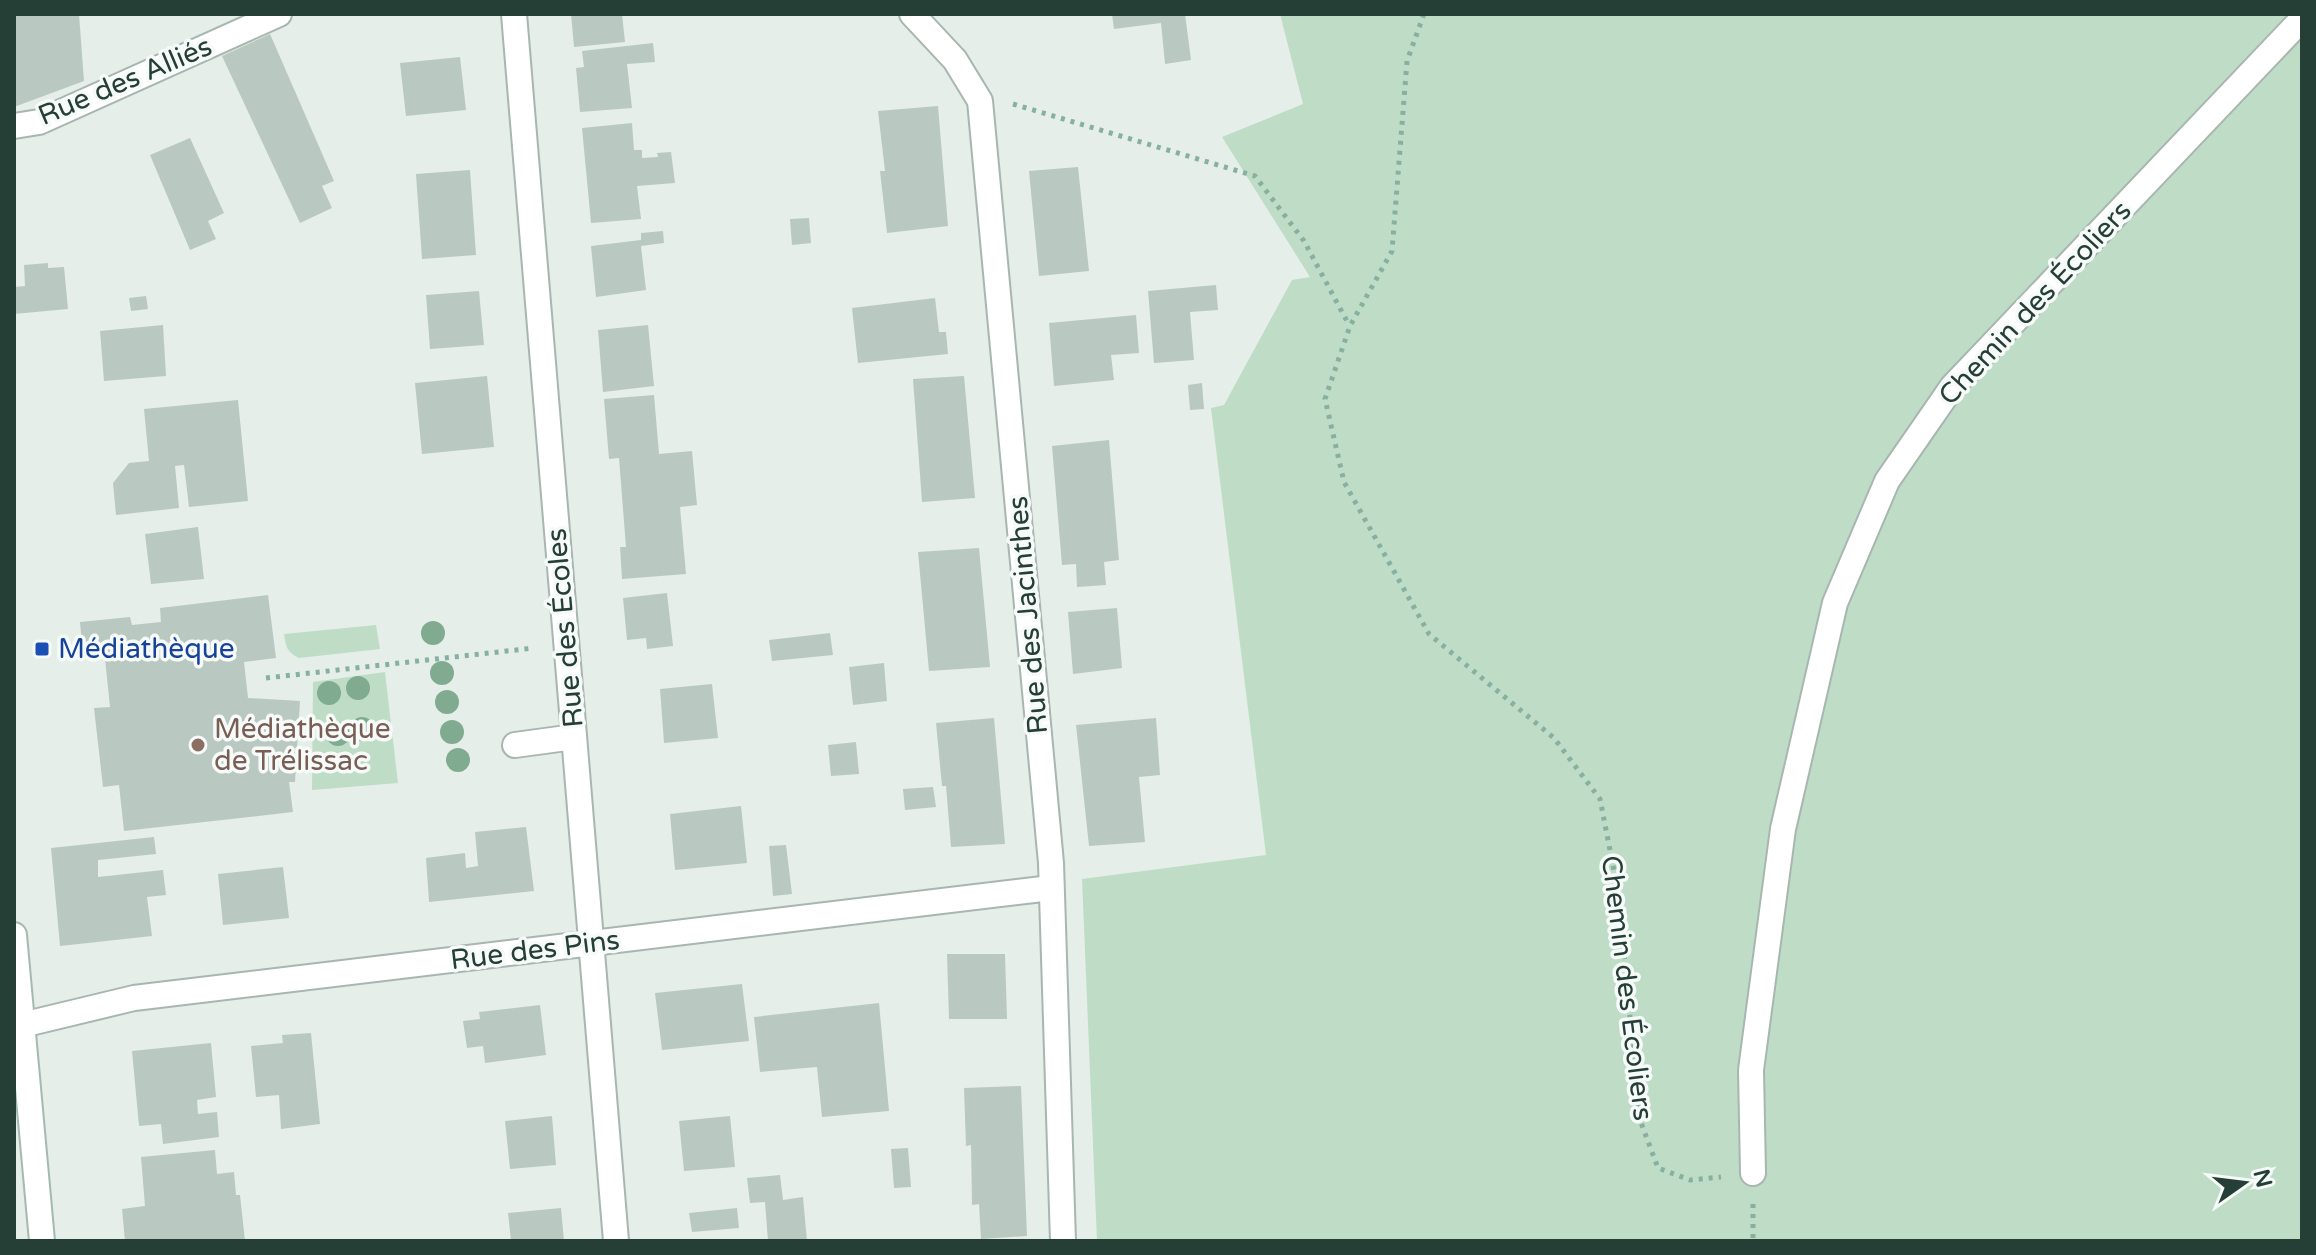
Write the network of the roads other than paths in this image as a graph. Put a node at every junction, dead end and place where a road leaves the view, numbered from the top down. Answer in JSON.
{"nodes":[{"id":1,"x":279,"y":14,"type":"edge"},
{"id":2,"x":514,"y":14,"type":"edge"},
{"id":3,"x":912,"y":14,"type":"edge"},
{"id":4,"x":2302,"y":19,"type":"edge"},
{"id":5,"x":14,"y":126,"type":"edge"},
{"id":6,"x":574,"y":737,"type":"junction"},
{"id":7,"x":515,"y":745,"type":"dead end"},
{"id":8,"x":1051,"y":888,"type":"junction"},
{"id":9,"x":14,"y":935,"type":"edge"},
{"id":10,"x":592,"y":944,"type":"junction"},
{"id":11,"x":22,"y":1025,"type":"junction"},
{"id":12,"x":1753,"y":1173,"type":"road end"},
{"id":13,"x":42,"y":1241,"type":"edge"},
{"id":14,"x":616,"y":1241,"type":"edge"},
{"id":15,"x":1063,"y":1241,"type":"edge"}],
"edges":[{"from":1,"to":5,"type":"street","name":"Rue des Alliés"},
{"from":2,"to":6,"type":"street","name":"Rue des Écoles"},
{"from":3,"to":8,"type":"street","name":"Rue des Jacinthes"},
{"from":4,"to":12,"type":"street","name":"Chemin des Écoliers"},
{"from":6,"to":7,"type":"street"},
{"from":6,"to":10,"type":"street","name":"Rue des Écoles"},
{"from":8,"to":10,"type":"street","name":"Rue des Pins"},
{"from":8,"to":15,"type":"street","name":"Rue des Jacinthes"},
{"from":9,"to":11,"type":"street"},
{"from":10,"to":11,"type":"street","name":"Rue des Pins"},
{"from":10,"to":14,"type":"street","name":"Rue des Écoles"},
{"from":11,"to":13,"type":"street"}]}
